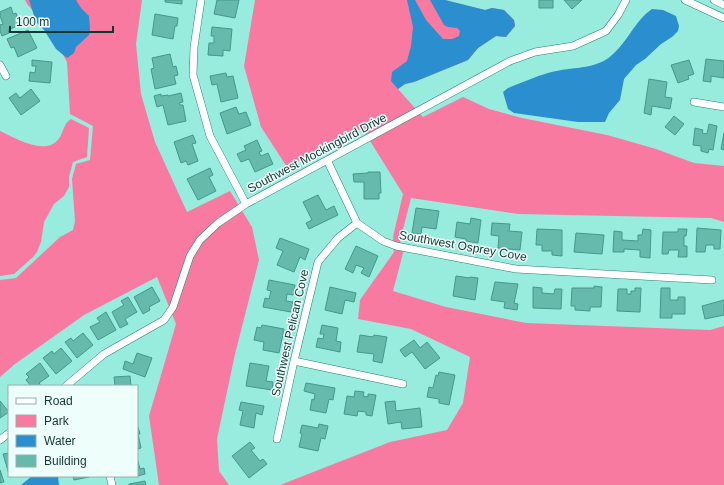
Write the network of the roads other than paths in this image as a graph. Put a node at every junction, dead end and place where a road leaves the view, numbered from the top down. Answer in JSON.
{"nodes":[{"id":1,"x":201,"y":0,"type":"edge"},
{"id":2,"x":626,"y":0,"type":"edge"},
{"id":3,"x":686,"y":0,"type":"edge"},
{"id":4,"x":714,"y":0,"type":"edge"},
{"id":5,"x":724,"y":5,"type":"edge"},
{"id":6,"x":724,"y":18,"type":"edge"},
{"id":7,"x":0,"y":65,"type":"edge"},
{"id":8,"x":6,"y":76,"type":"dead end"},
{"id":9,"x":694,"y":102,"type":"dead end"},
{"id":10,"x":724,"y":107,"type":"edge"},
{"id":11,"x":327,"y":160,"type":"junction"},
{"id":12,"x":246,"y":204,"type":"junction"},
{"id":13,"x":357,"y":223,"type":"junction"},
{"id":14,"x":712,"y":280,"type":"dead end"},
{"id":15,"x":294,"y":361,"type":"junction"},
{"id":16,"x":77,"y":383,"type":"edge"},
{"id":17,"x":403,"y":384,"type":"dead end"},
{"id":18,"x":8,"y":434,"type":"edge"},
{"id":19,"x":277,"y":439,"type":"dead end"},
{"id":20,"x":0,"y":440,"type":"edge"}],
"edges":[{"from":1,"to":12,"type":"street"},
{"from":2,"to":11,"type":"street","name":"Southwest Mockingbird Drive"},
{"from":3,"to":6,"type":"street"},
{"from":4,"to":5,"type":"street"},
{"from":7,"to":8,"type":"street"},
{"from":9,"to":10,"type":"street"},
{"from":11,"to":12,"type":"street","name":"Southwest Mockingbird Drive"},
{"from":11,"to":13,"type":"street","name":"Southwest Osprey Cove"},
{"from":12,"to":16,"type":"street","name":"Southwest Mockingbird Drive"},
{"from":13,"to":14,"type":"street","name":"Southwest Osprey Cove"},
{"from":13,"to":15,"type":"street","name":"Southwest Pelican Cove"},
{"from":15,"to":17,"type":"street"},
{"from":15,"to":19,"type":"street","name":"Southwest Pelican Cove"},
{"from":18,"to":20,"type":"street"}]}
